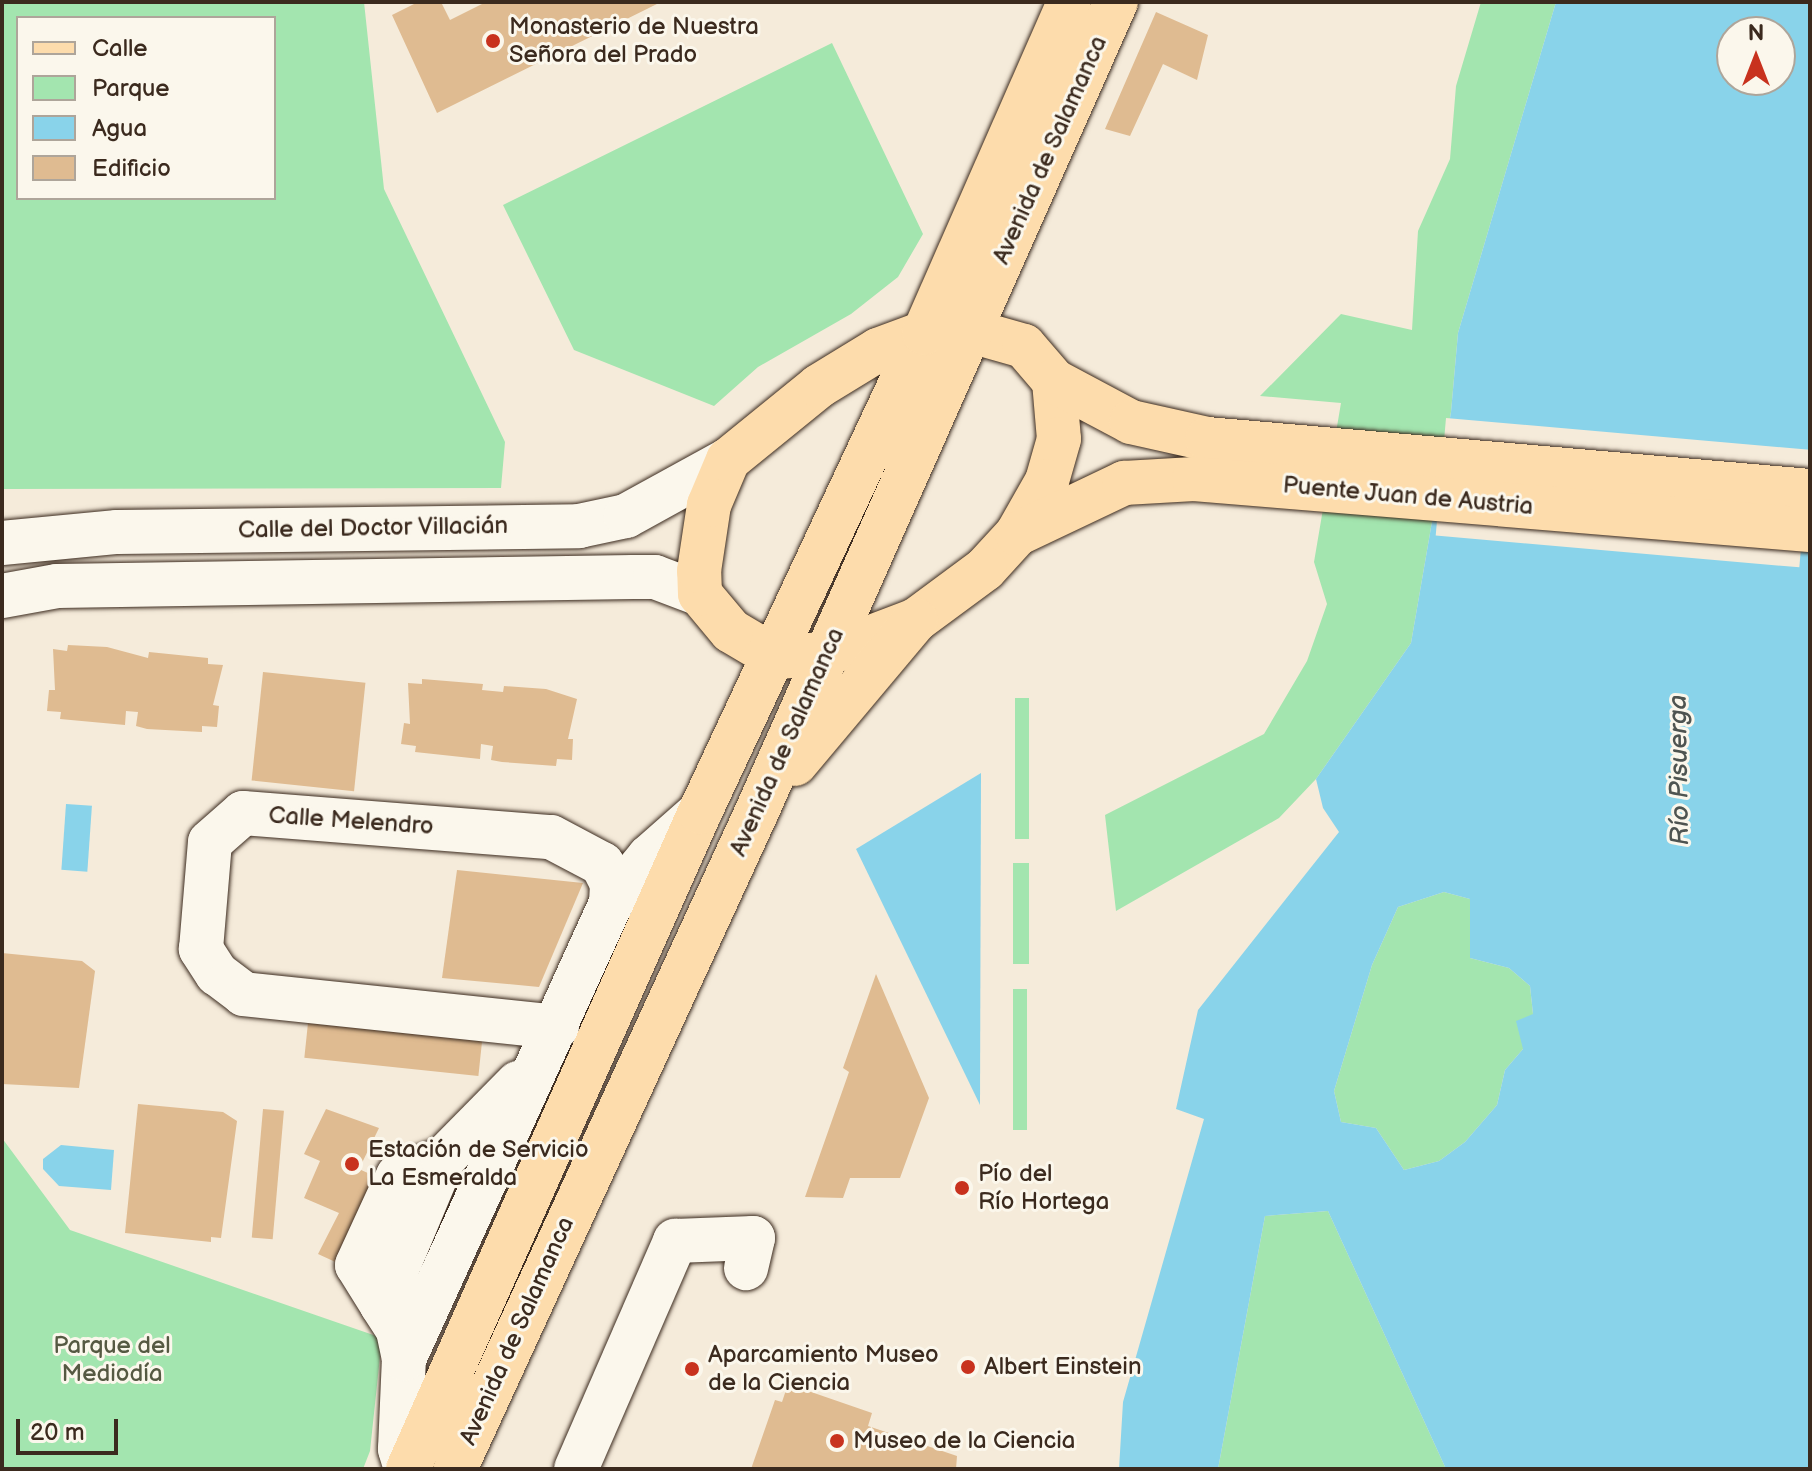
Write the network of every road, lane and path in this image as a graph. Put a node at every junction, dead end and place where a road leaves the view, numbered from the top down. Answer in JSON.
{"nodes":[{"id":1,"x":1069,"y":2,"type":"edge"},
{"id":2,"x":1116,"y":5,"type":"edge"},
{"id":3,"x":971,"y":331,"type":"junction"},
{"id":4,"x":924,"y":333,"type":"junction"},
{"id":5,"x":1054,"y":381,"type":"junction"},
{"id":6,"x":728,"y":460,"type":"junction"},
{"id":7,"x":1234,"y":461,"type":"junction"},
{"id":8,"x":1810,"y":491,"type":"edge"},
{"id":9,"x":1810,"y":530,"type":"edge"},
{"id":10,"x":1017,"y":534,"type":"junction"},
{"id":11,"x":2,"y":543,"type":"edge"},
{"id":12,"x":700,"y":594,"type":"junction"},
{"id":13,"x":2,"y":596,"type":"edge"},
{"id":14,"x":916,"y":620,"type":"junction"},
{"id":15,"x":827,"y":654,"type":"junction"},
{"id":16,"x":775,"y":657,"type":"junction"},
{"id":17,"x":758,"y":809,"type":"junction"},
{"id":18,"x":700,"y":812,"type":"junction"},
{"id":19,"x":611,"y":903,"type":"junction"},
{"id":20,"x":551,"y":1039,"type":"junction"},
{"id":21,"x":746,"y":1268,"type":"dead end"},
{"id":22,"x":404,"y":1359,"type":"junction"},
{"id":23,"x":407,"y":1469,"type":"edge"},
{"id":24,"x":455,"y":1469,"type":"edge"},
{"id":25,"x":576,"y":1469,"type":"edge"}],
"edges":[{"from":1,"to":4,"type":"main road","name":"Avenida de Salamanca"},
{"from":2,"to":3,"type":"main road","name":"Avenida de Salamanca"},
{"from":3,"to":4,"type":"main road"},
{"from":3,"to":5,"type":"main road"},
{"from":3,"to":15,"type":"main road","name":"Avenida de Salamanca"},
{"from":4,"to":6,"type":"main road"},
{"from":4,"to":16,"type":"main road","name":"Avenida de Salamanca"},
{"from":5,"to":7,"type":"main road","name":"Puente Juan de Austria"},
{"from":5,"to":10,"type":"main road"},
{"from":6,"to":11,"type":"street","name":"Calle del Doctor Villacián"},
{"from":6,"to":12,"type":"main road"},
{"from":7,"to":8,"type":"main road","name":"Puente Juan de Austria"},
{"from":7,"to":9,"type":"main road","name":"Puente Juan de Austria"},
{"from":7,"to":10,"type":"main road","name":"Puente Juan de Austria"},
{"from":10,"to":14,"type":"main road"},
{"from":12,"to":13,"type":"street"},
{"from":12,"to":16,"type":"main road"},
{"from":14,"to":15,"type":"main road"},
{"from":14,"to":17,"type":"main road"},
{"from":15,"to":16,"type":"main road"},
{"from":15,"to":17,"type":"main road","name":"Avenida de Salamanca"},
{"from":16,"to":18,"type":"main road","name":"Avenida de Salamanca"},
{"from":17,"to":24,"type":"main road","name":"Avenida de Salamanca"},
{"from":18,"to":19,"type":"street","name":"Avenida de Salamanca"},
{"from":18,"to":23,"type":"main road","name":"Avenida de Salamanca"},
{"from":19,"to":20,"type":"street","name":"Avenida de Salamanca"},
{"from":19,"to":20,"type":"street","name":"Calle Melendro"},
{"from":20,"to":22,"type":"street","name":"Avenida de Salamanca"},
{"from":20,"to":22,"type":"street"},
{"from":21,"to":25,"type":"street"},
{"from":22,"to":23,"type":"street","name":"Avenida de Salamanca"}]}
